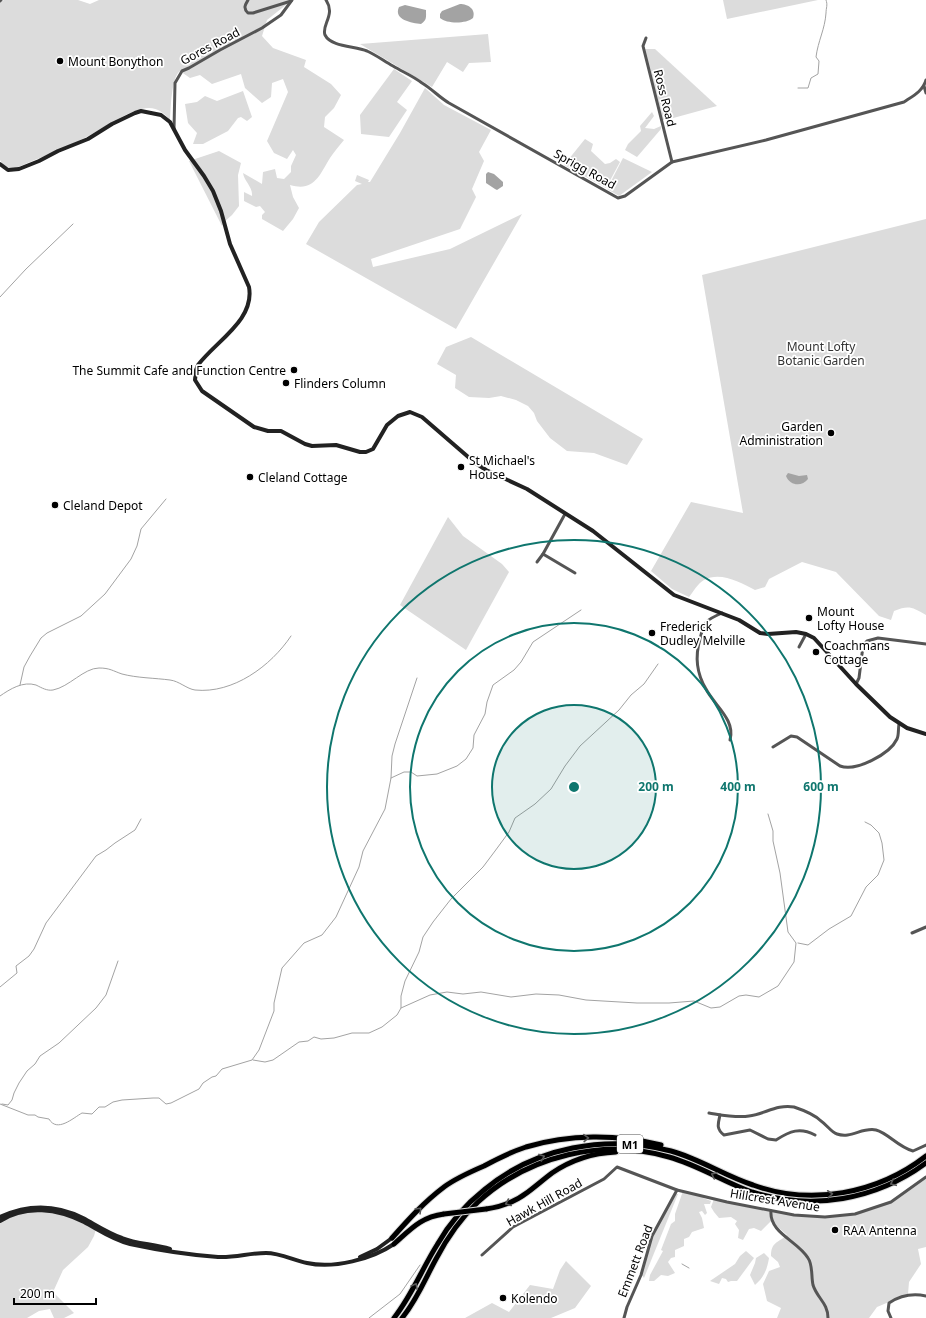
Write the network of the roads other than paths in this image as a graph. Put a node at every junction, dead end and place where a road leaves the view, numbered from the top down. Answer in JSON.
{"nodes":[{"id":1,"x":248,"y":0,"type":"edge"},
{"id":2,"x":293,"y":0,"type":"edge"},
{"id":3,"x":326,"y":0,"type":"edge"},
{"id":4,"x":646,"y":38,"type":"dead end"},
{"id":5,"x":926,"y":80,"type":"edge"},
{"id":6,"x":924,"y":86,"type":"junction"},
{"id":7,"x":926,"y":93,"type":"edge"},
{"id":8,"x":174,"y":129,"type":"junction"},
{"id":9,"x":672,"y":162,"type":"junction"},
{"id":10,"x":0,"y":164,"type":"edge"},
{"id":11,"x":565,"y":514,"type":"junction"},
{"id":12,"x":543,"y":554,"type":"junction"},
{"id":13,"x":537,"y":562,"type":"dead end"},
{"id":14,"x":575,"y":573,"type":"dead end"},
{"id":15,"x":722,"y":613,"type":"junction"},
{"id":16,"x":806,"y":634,"type":"junction"},
{"id":17,"x":926,"y":644,"type":"edge"},
{"id":18,"x":799,"y":647,"type":"dead end"},
{"id":19,"x":856,"y":684,"type":"junction"},
{"id":20,"x":899,"y":724,"type":"junction"},
{"id":21,"x":926,"y":734,"type":"edge"},
{"id":22,"x":730,"y":740,"type":"dead end"},
{"id":23,"x":773,"y":747,"type":"dead end"},
{"id":24,"x":926,"y":927,"type":"edge"},
{"id":25,"x":912,"y":933,"type":"dead end"},
{"id":26,"x":709,"y":1113,"type":"dead end"},
{"id":27,"x":720,"y":1115,"type":"junction"},
{"id":28,"x":815,"y":1135,"type":"dead end"},
{"id":29,"x":926,"y":1145,"type":"edge"},
{"id":30,"x":655,"y":1153,"type":"junction"},
{"id":31,"x":926,"y":1156,"type":"edge"},
{"id":32,"x":926,"y":1163,"type":"edge"},
{"id":33,"x":617,"y":1168,"type":"joint"},
{"id":34,"x":926,"y":1177,"type":"edge"},
{"id":35,"x":740,"y":1181,"type":"junction"},
{"id":36,"x":678,"y":1190,"type":"junction"},
{"id":37,"x":771,"y":1211,"type":"junction"},
{"id":38,"x":0,"y":1217,"type":"edge"},
{"id":39,"x":0,"y":1221,"type":"edge"},
{"id":40,"x":392,"y":1238,"type":"joint"},
{"id":41,"x":394,"y":1244,"type":"joint"},
{"id":42,"x":482,"y":1255,"type":"dead end"},
{"id":43,"x":926,"y":1296,"type":"edge"},
{"id":44,"x":394,"y":1318,"type":"edge"},
{"id":45,"x":402,"y":1318,"type":"edge"},
{"id":46,"x":624,"y":1318,"type":"edge"},
{"id":47,"x":828,"y":1318,"type":"edge"},
{"id":48,"x":891,"y":1318,"type":"edge"}],
"edges":[{"from":1,"to":2,"type":"street"},
{"from":2,"to":8,"type":"street","name":"Gores Road"},
{"from":3,"to":9,"type":"street","name":"Sprigg Road"},
{"from":4,"to":9,"type":"street","name":"Ross Road"},
{"from":5,"to":6,"type":"street"},
{"from":6,"to":7,"type":"street"},
{"from":6,"to":9,"type":"street","name":"Sprigg Road"},
{"from":8,"to":10,"type":"main road"},
{"from":8,"to":11,"type":"main road"},
{"from":11,"to":12,"type":"street"},
{"from":11,"to":15,"type":"main road"},
{"from":12,"to":13,"type":"street"},
{"from":12,"to":14,"type":"street"},
{"from":15,"to":16,"type":"main road"},
{"from":15,"to":22,"type":"street"},
{"from":16,"to":18,"type":"street"},
{"from":16,"to":19,"type":"main road"},
{"from":17,"to":19,"type":"street"},
{"from":19,"to":20,"type":"main road"},
{"from":20,"to":21,"type":"main road"},
{"from":20,"to":23,"type":"street"},
{"from":24,"to":25,"type":"street"},
{"from":26,"to":27,"type":"street"},
{"from":27,"to":28,"type":"street"},
{"from":27,"to":29,"type":"street"},
{"from":32,"to":30,"type":"highway","number":"M1","one_way":true},
{"from":30,"to":41,"type":"highway","number":"M1","one_way":true,"bridge":true},
{"from":30,"to":45,"type":"highway","number":"M1"},
{"from":35,"to":31,"type":"highway","number":"M1","one_way":true},
{"from":33,"to":36,"type":"street","name":"Hillcrest Avenue"},
{"from":33,"to":42,"type":"street","name":"Hawk Hill Road"},
{"from":34,"to":37,"type":"street","name":"Hillcrest Avenue"},
{"from":40,"to":35,"type":"highway","one_way":true},
{"from":44,"to":35,"type":"highway","number":"M1","one_way":true},
{"from":36,"to":37,"type":"street","name":"Hillcrest Avenue"},
{"from":36,"to":46,"type":"street","name":"Emmett Road"},
{"from":37,"to":47,"type":"street"},
{"from":38,"to":40,"type":"main road"},
{"from":39,"to":41,"type":"main road"},
{"from":43,"to":48,"type":"street"}]}
